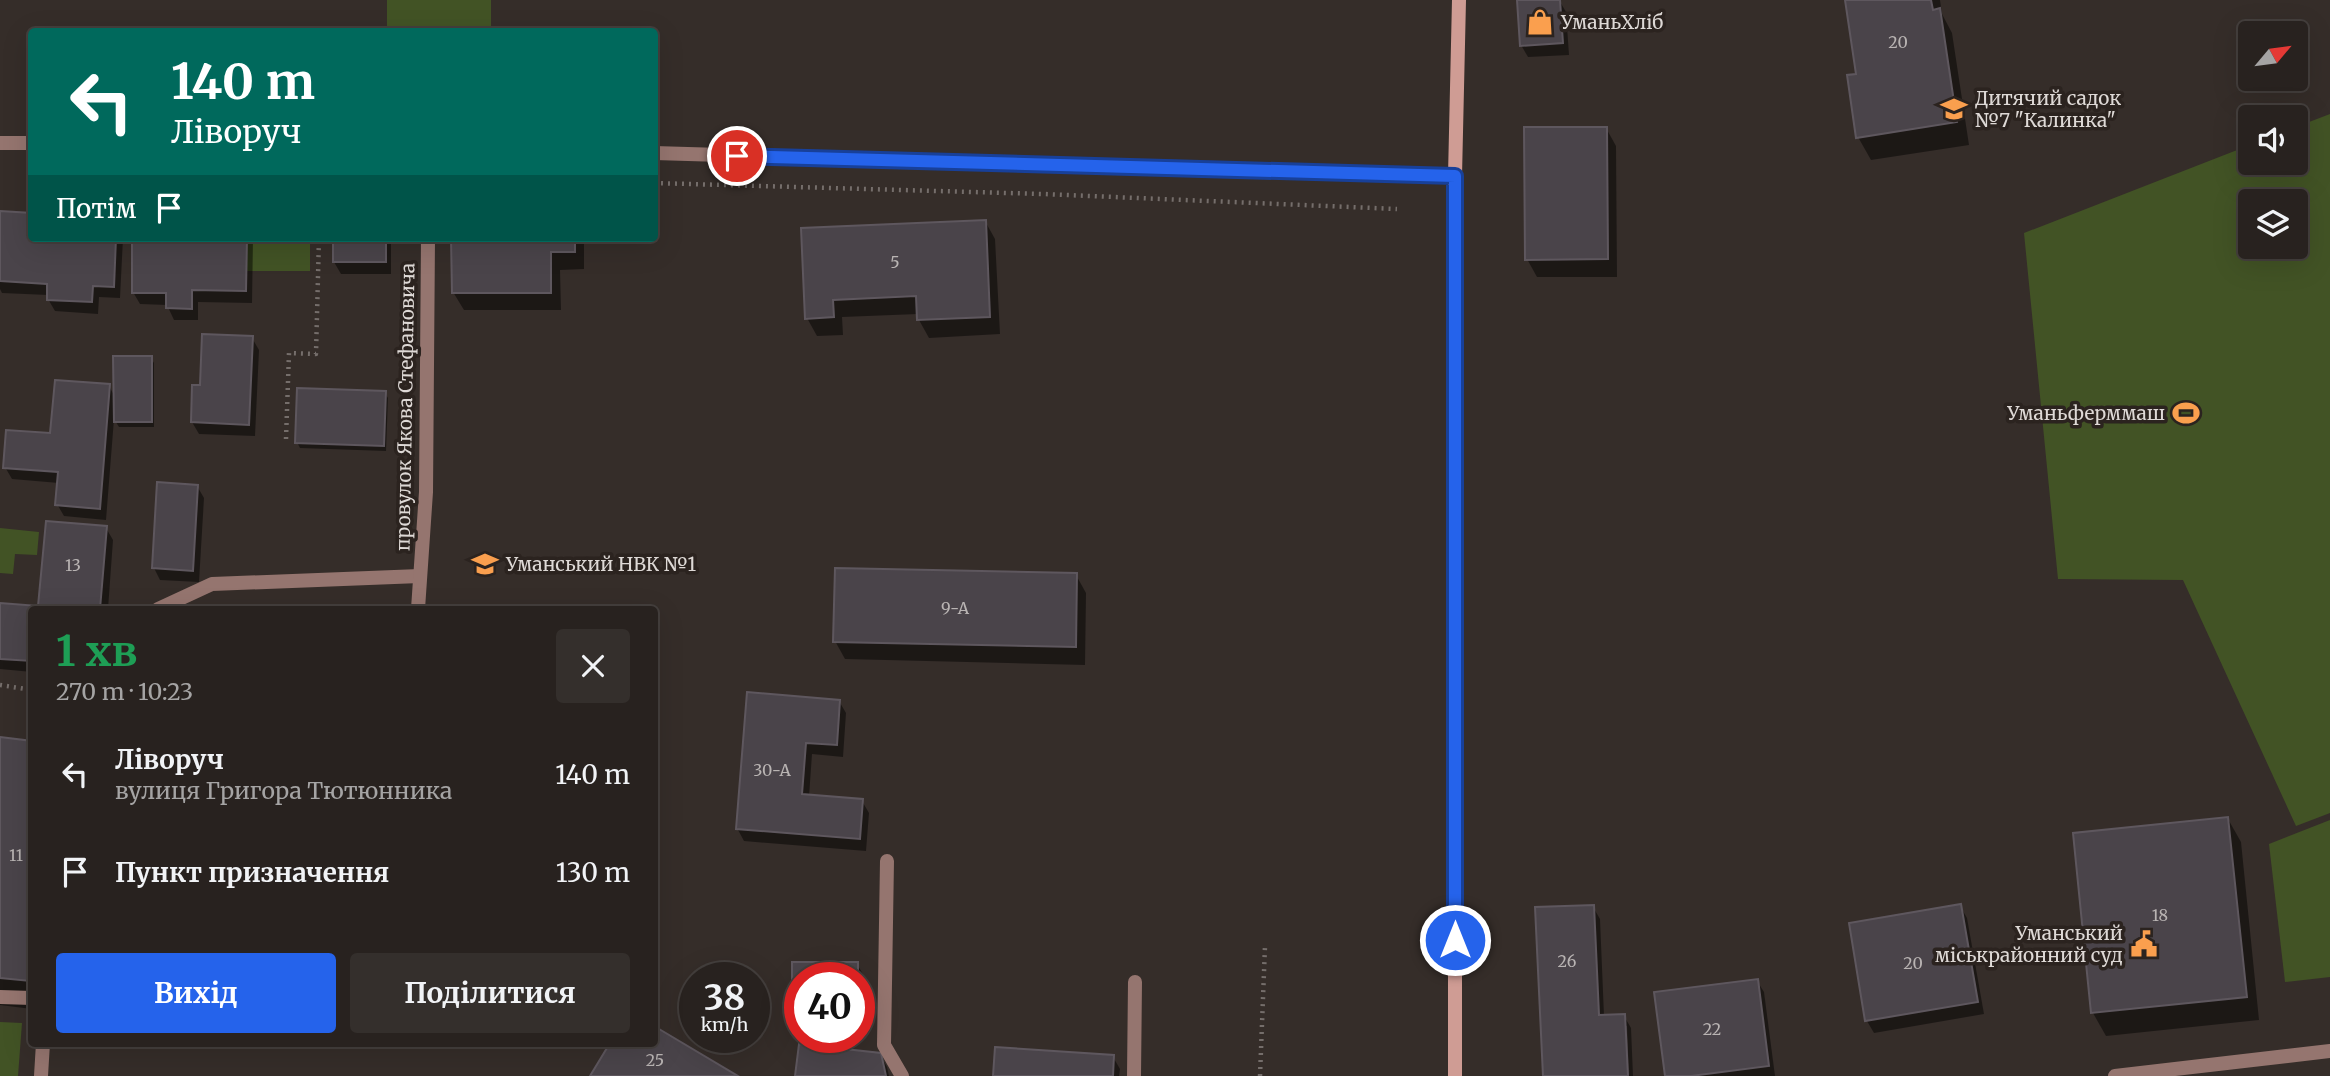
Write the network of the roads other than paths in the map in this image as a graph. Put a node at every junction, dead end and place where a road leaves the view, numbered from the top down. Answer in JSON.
{"nodes":[{"id":1,"x":1459,"y":0,"type":"edge"},
{"id":2,"x":0,"y":143,"type":"edge"},
{"id":3,"x":28,"y":143,"type":"edge"},
{"id":4,"x":658,"y":153,"type":"edge"},
{"id":5,"x":1455,"y":176,"type":"junction"},
{"id":6,"x":428,"y":242,"type":"edge"},
{"id":7,"x":420,"y":576,"type":"junction"},
{"id":8,"x":164,"y":606,"type":"edge"},
{"id":9,"x":418,"y":606,"type":"edge"},
{"id":10,"x":887,"y":861,"type":"dead end"},
{"id":11,"x":1135,"y":982,"type":"dead end"},
{"id":12,"x":0,"y":997,"type":"edge"},
{"id":13,"x":28,"y":998,"type":"edge"},
{"id":14,"x":43,"y":1047,"type":"edge"},
{"id":15,"x":2330,"y":1051,"type":"edge"},
{"id":16,"x":41,"y":1076,"type":"edge"},
{"id":17,"x":902,"y":1076,"type":"edge"},
{"id":18,"x":1134,"y":1076,"type":"edge"},
{"id":19,"x":1455,"y":1076,"type":"edge"},
{"id":20,"x":2115,"y":1076,"type":"edge"}],
"edges":[{"from":1,"to":5,"type":"street"},
{"from":2,"to":3,"type":"street"},
{"from":4,"to":5,"type":"street"},
{"from":5,"to":19,"type":"street"},
{"from":6,"to":7,"type":"street","name":"провулок Якова Стефановича"},
{"from":7,"to":8,"type":"street","name":"провулок Якова Стефановича"},
{"from":7,"to":9,"type":"street","name":"провулок Якова Стефановича"},
{"from":10,"to":17,"type":"street"},
{"from":11,"to":18,"type":"street"},
{"from":12,"to":13,"type":"street"},
{"from":14,"to":16,"type":"street"},
{"from":15,"to":20,"type":"street"}]}
